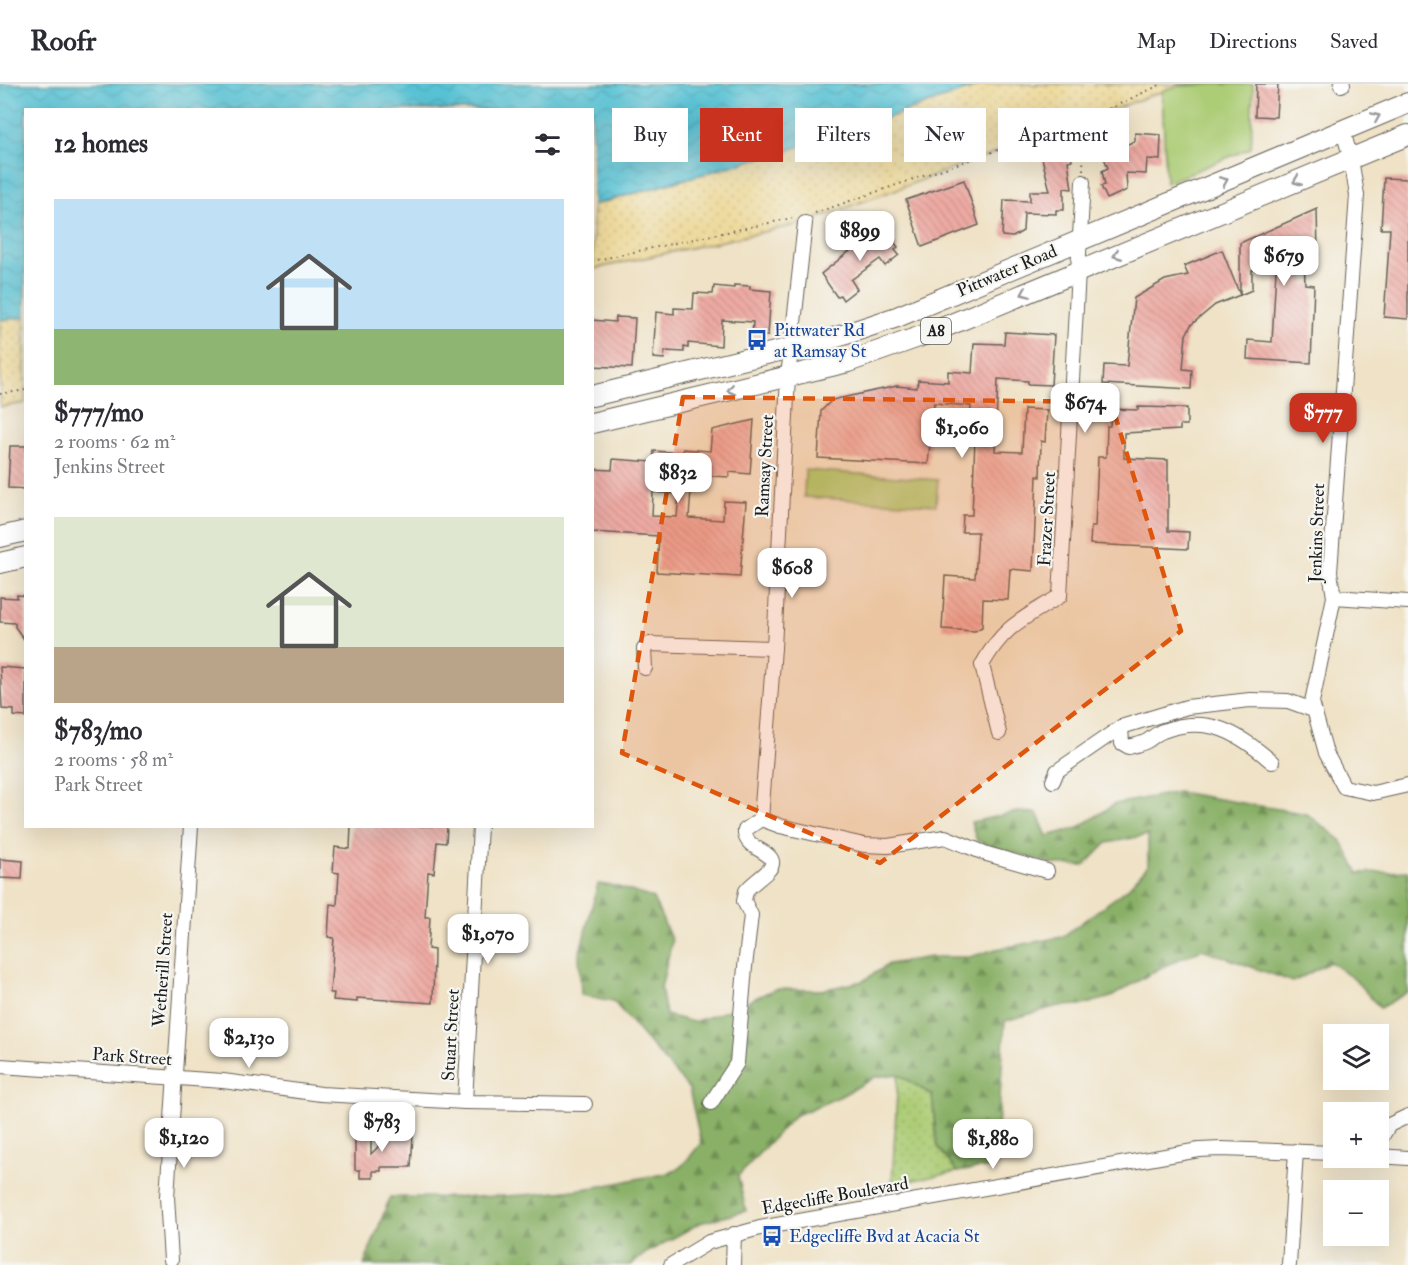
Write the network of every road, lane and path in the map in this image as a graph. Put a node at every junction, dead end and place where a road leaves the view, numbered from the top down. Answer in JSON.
{"nodes":[{"id":1,"x":1162,"y":84,"type":"edge"},
{"id":2,"x":1408,"y":103,"type":"edge"},
{"id":3,"x":1111,"y":108,"type":"edge"},
{"id":4,"x":1343,"y":131,"type":"junction"},
{"id":5,"x":1408,"y":135,"type":"edge"},
{"id":6,"x":998,"y":150,"type":"edge"},
{"id":7,"x":1351,"y":159,"type":"junction"},
{"id":8,"x":1084,"y":162,"type":"edge"},
{"id":9,"x":1083,"y":182,"type":"joint"},
{"id":10,"x":805,"y":223,"type":"junction"},
{"id":11,"x":1080,"y":241,"type":"junction"},
{"id":12,"x":594,"y":261,"type":"edge"},
{"id":13,"x":1079,"y":271,"type":"junction"},
{"id":14,"x":790,"y":349,"type":"junction"},
{"id":15,"x":788,"y":377,"type":"junction"},
{"id":16,"x":24,"y":390,"type":"edge"},
{"id":17,"x":0,"y":394,"type":"edge"},
{"id":18,"x":594,"y":396,"type":"edge"},
{"id":19,"x":594,"y":423,"type":"edge"},
{"id":20,"x":24,"y":531,"type":"edge"},
{"id":21,"x":0,"y":537,"type":"edge"},
{"id":22,"x":24,"y":557,"type":"edge"},
{"id":23,"x":0,"y":563,"type":"edge"},
{"id":24,"x":1334,"y":597,"type":"junction"},
{"id":25,"x":1408,"y":602,"type":"edge"},
{"id":26,"x":774,"y":648,"type":"junction"},
{"id":27,"x":645,"y":668,"type":"dead end"},
{"id":28,"x":1314,"y":714,"type":"junction"},
{"id":29,"x":1121,"y":727,"type":"junction"},
{"id":30,"x":999,"y":733,"type":"dead end"},
{"id":31,"x":1272,"y":762,"type":"dead end"},
{"id":32,"x":1053,"y":781,"type":"dead end"},
{"id":33,"x":1408,"y":785,"type":"edge"},
{"id":34,"x":760,"y":819,"type":"junction"},
{"id":35,"x":191,"y":828,"type":"edge"},
{"id":36,"x":480,"y":828,"type":"edge"},
{"id":37,"x":1047,"y":871,"type":"dead end"},
{"id":38,"x":0,"y":1066,"type":"edge"},
{"id":39,"x":174,"y":1078,"type":"junction"},
{"id":40,"x":465,"y":1102,"type":"junction"},
{"id":41,"x":711,"y":1103,"type":"dead end"},
{"id":42,"x":585,"y":1104,"type":"dead end"},
{"id":43,"x":1408,"y":1116,"type":"edge"},
{"id":44,"x":1389,"y":1125,"type":"edge"},
{"id":45,"x":1296,"y":1151,"type":"junction"},
{"id":46,"x":1323,"y":1152,"type":"edge"},
{"id":47,"x":1389,"y":1157,"type":"edge"},
{"id":48,"x":1408,"y":1158,"type":"edge"},
{"id":49,"x":734,"y":1234,"type":"junction"},
{"id":50,"x":171,"y":1260,"type":"dead end"},
{"id":51,"x":671,"y":1265,"type":"edge"},
{"id":52,"x":734,"y":1265,"type":"edge"},
{"id":53,"x":1289,"y":1265,"type":"edge"}],
"edges":[{"from":1,"to":3,"type":"path"},
{"from":4,"to":2,"type":"highway","name":"Pittwater Road","number":"A8","one_way":true},
{"from":4,"to":7,"type":"street","name":"Jenkins Street"},
{"from":11,"to":4,"type":"highway","name":"Pittwater Road","number":"A8","one_way":true},
{"from":5,"to":7,"type":"highway","name":"Pittwater Road","number":"A8"},
{"from":6,"to":10,"type":"path"},
{"from":7,"to":13,"type":"highway","name":"Pittwater Road","number":"A8","one_way":true},
{"from":7,"to":24,"type":"street","name":"Jenkins Street"},
{"from":8,"to":9,"type":"path"},
{"from":9,"to":11,"type":"street","name":"Frazer Street"},
{"from":10,"to":12,"type":"path"},
{"from":10,"to":14,"type":"street","name":"Ramsay Street"},
{"from":11,"to":13,"type":"street","name":"Frazer Street"},
{"from":11,"to":14,"type":"highway","name":"Pittwater Road","number":"A8"},
{"from":13,"to":15,"type":"highway","name":"Pittwater Road","number":"A8","one_way":true},
{"from":13,"to":30,"type":"street","name":"Frazer Street"},
{"from":14,"to":15,"type":"street","name":"Ramsay Street"},
{"from":14,"to":18,"type":"highway","name":"Pittwater Road","number":"A8"},
{"from":15,"to":19,"type":"highway","name":"Pittwater Road","number":"A8","one_way":true},
{"from":15,"to":26,"type":"street","name":"Ramsay Street"},
{"from":16,"to":17,"type":"path"},
{"from":20,"to":21,"type":"highway"},
{"from":22,"to":23,"type":"highway"},
{"from":24,"to":25,"type":"street"},
{"from":24,"to":28,"type":"street","name":"Jenkins Street"},
{"from":26,"to":27,"type":"street"},
{"from":26,"to":34,"type":"street","name":"Ramsay Street"},
{"from":28,"to":29,"type":"street"},
{"from":28,"to":33,"type":"street"},
{"from":29,"to":31,"type":"street"},
{"from":29,"to":32,"type":"street"},
{"from":34,"to":37,"type":"street"},
{"from":34,"to":41,"type":"street"},
{"from":35,"to":39,"type":"street","name":"Wetherill Street"},
{"from":36,"to":40,"type":"street","name":"Stuart Street"},
{"from":38,"to":39,"type":"street","name":"Park Street"},
{"from":39,"to":40,"type":"street","name":"Park Street"},
{"from":39,"to":50,"type":"street","name":"Wetherill Street"},
{"from":40,"to":42,"type":"street","name":"Park Street"},
{"from":43,"to":44,"type":"street"},
{"from":45,"to":46,"type":"street","name":"Edgecliffe Boulevard"},
{"from":45,"to":49,"type":"street","name":"Edgecliffe Boulevard"},
{"from":45,"to":53,"type":"street"},
{"from":47,"to":48,"type":"street"},
{"from":49,"to":51,"type":"street","name":"Edgecliffe Boulevard"},
{"from":49,"to":52,"type":"street"}]}
